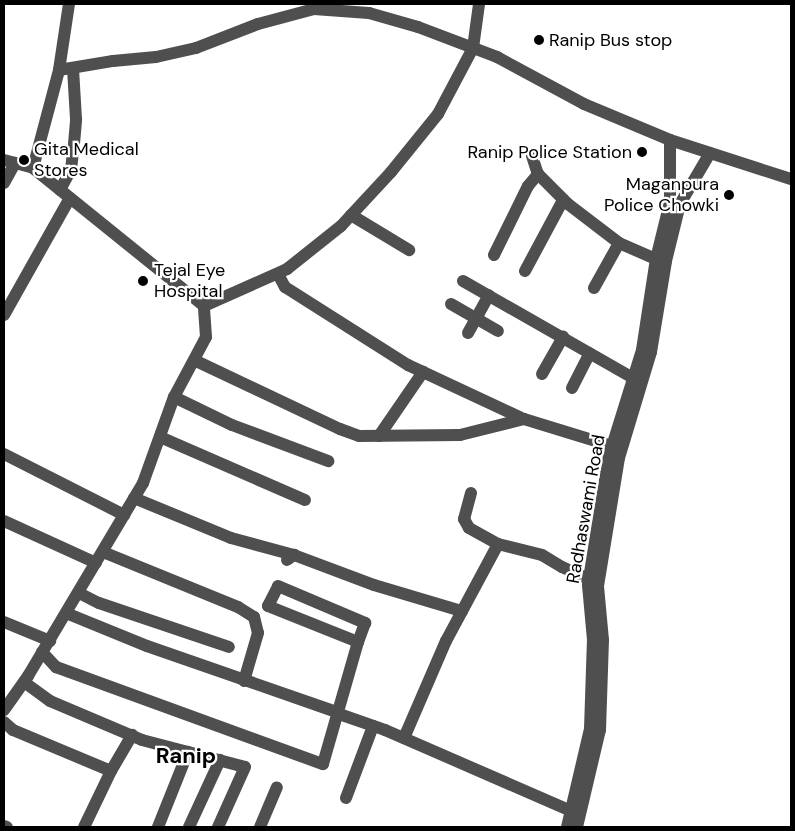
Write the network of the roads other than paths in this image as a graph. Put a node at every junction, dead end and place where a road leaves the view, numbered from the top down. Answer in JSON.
{"nodes":[{"id":1,"x":69,"y":4,"type":"edge"},
{"id":2,"x":479,"y":4,"type":"edge"},
{"id":3,"x":359,"y":8,"type":"edge"},
{"id":4,"x":290,"y":9,"type":"edge"},
{"id":5,"x":473,"y":48,"type":"junction"},
{"id":6,"x":73,"y":68,"type":"junction"},
{"id":7,"x":59,"y":70,"type":"junction"},
{"id":8,"x":670,"y":140,"type":"junction"},
{"id":9,"x":710,"y":153,"type":"junction"},
{"id":10,"x":532,"y":156,"type":"dead end"},
{"id":11,"x":9,"y":162,"type":"edge"},
{"id":12,"x":33,"y":168,"type":"junction"},
{"id":13,"x":538,"y":174,"type":"junction"},
{"id":14,"x":791,"y":179,"type":"edge"},
{"id":15,"x":4,"y":183,"type":"edge"},
{"id":16,"x":65,"y":194,"type":"junction"},
{"id":17,"x":563,"y":200,"type":"junction"},
{"id":18,"x":351,"y":215,"type":"junction"},
{"id":19,"x":619,"y":243,"type":"junction"},
{"id":20,"x":409,"y":250,"type":"dead end"},
{"id":21,"x":494,"y":255,"type":"dead end"},
{"id":22,"x":656,"y":259,"type":"junction"},
{"id":23,"x":525,"y":271,"type":"dead end"},
{"id":24,"x":278,"y":274,"type":"junction"},
{"id":25,"x":463,"y":281,"type":"dead end"},
{"id":26,"x":594,"y":288,"type":"dead end"},
{"id":27,"x":489,"y":295,"type":"junction"},
{"id":28,"x":451,"y":304,"type":"dead end"},
{"id":29,"x":204,"y":306,"type":"junction"},
{"id":30,"x":4,"y":315,"type":"edge"},
{"id":31,"x":476,"y":318,"type":"junction"},
{"id":32,"x":498,"y":330,"type":"dead end"},
{"id":33,"x":468,"y":333,"type":"dead end"},
{"id":34,"x":563,"y":337,"type":"junction"},
{"id":35,"x":590,"y":353,"type":"junction"},
{"id":36,"x":194,"y":360,"type":"junction"},
{"id":37,"x":424,"y":372,"type":"junction"},
{"id":38,"x":542,"y":374,"type":"dead end"},
{"id":39,"x":633,"y":378,"type":"junction"},
{"id":40,"x":572,"y":388,"type":"dead end"},
{"id":41,"x":174,"y":397,"type":"junction"},
{"id":42,"x":524,"y":419,"type":"junction"},
{"id":43,"x":379,"y":436,"type":"junction"},
{"id":44,"x":160,"y":437,"type":"junction"},
{"id":45,"x":612,"y":446,"type":"junction"},
{"id":46,"x":4,"y":454,"type":"edge"},
{"id":47,"x":328,"y":461,"type":"dead end"},
{"id":48,"x":471,"y":493,"type":"dead end"},
{"id":49,"x":134,"y":498,"type":"junction"},
{"id":50,"x":305,"y":500,"type":"dead end"},
{"id":51,"x":124,"y":515,"type":"junction"},
{"id":52,"x":4,"y":521,"type":"edge"},
{"id":53,"x":498,"y":544,"type":"junction"},
{"id":54,"x":103,"y":552,"type":"junction"},
{"id":55,"x":96,"y":563,"type":"junction"},
{"id":56,"x":589,"y":579,"type":"junction"},
{"id":57,"x":79,"y":593,"type":"junction"},
{"id":58,"x":462,"y":611,"type":"junction"},
{"id":59,"x":66,"y":613,"type":"junction"},
{"id":60,"x":4,"y":622,"type":"edge"},
{"id":61,"x":50,"y":640,"type":"junction"},
{"id":62,"x":358,"y":642,"type":"junction"},
{"id":63,"x":229,"y":647,"type":"dead end"},
{"id":64,"x":42,"y":652,"type":"junction"},
{"id":65,"x":244,"y":681,"type":"junction"},
{"id":66,"x":24,"y":682,"type":"junction"},
{"id":67,"x":4,"y":710,"type":"edge"},
{"id":68,"x":340,"y":714,"type":"junction"},
{"id":69,"x":4,"y":722,"type":"edge"},
{"id":70,"x":373,"y":726,"type":"junction"},
{"id":71,"x":132,"y":735,"type":"junction"},
{"id":72,"x":404,"y":738,"type":"junction"},
{"id":73,"x":188,"y":752,"type":"junction"},
{"id":74,"x":220,"y":760,"type":"junction"},
{"id":75,"x":111,"y":771,"type":"junction"},
{"id":76,"x":277,"y":788,"type":"dead end"},
{"id":77,"x":346,"y":798,"type":"dead end"},
{"id":78,"x":571,"y":811,"type":"junction"},
{"id":79,"x":84,"y":827,"type":"edge"},
{"id":80,"x":158,"y":827,"type":"edge"},
{"id":81,"x":189,"y":827,"type":"edge"},
{"id":82,"x":218,"y":827,"type":"edge"},
{"id":83,"x":260,"y":827,"type":"edge"},
{"id":84,"x":567,"y":827,"type":"edge"},
{"id":85,"x":577,"y":827,"type":"edge"}],
"edges":[{"from":1,"to":7,"type":"street"},
{"from":2,"to":5,"type":"street"},
{"from":3,"to":4,"type":"street"},
{"from":3,"to":5,"type":"street"},
{"from":4,"to":6,"type":"street"},
{"from":5,"to":8,"type":"street"},
{"from":5,"to":18,"type":"street"},
{"from":6,"to":7,"type":"street"},
{"from":6,"to":16,"type":"street"},
{"from":7,"to":12,"type":"street"},
{"from":8,"to":9,"type":"street"},
{"from":8,"to":22,"type":"street","name":"Radhaswami Road"},
{"from":9,"to":14,"type":"street"},
{"from":9,"to":85,"type":"street","name":"Radhaswami Road"},
{"from":10,"to":13,"type":"street"},
{"from":11,"to":12,"type":"street"},
{"from":11,"to":15,"type":"street"},
{"from":12,"to":16,"type":"street"},
{"from":13,"to":17,"type":"street"},
{"from":13,"to":21,"type":"street"},
{"from":16,"to":29,"type":"street"},
{"from":16,"to":30,"type":"street"},
{"from":17,"to":19,"type":"street"},
{"from":17,"to":23,"type":"street"},
{"from":18,"to":20,"type":"street"},
{"from":18,"to":24,"type":"street"},
{"from":19,"to":22,"type":"street"},
{"from":19,"to":26,"type":"street"},
{"from":22,"to":39,"type":"street","name":"Radhaswami Road"},
{"from":24,"to":29,"type":"street"},
{"from":24,"to":37,"type":"street"},
{"from":25,"to":27,"type":"street"},
{"from":27,"to":31,"type":"street"},
{"from":27,"to":34,"type":"street"},
{"from":28,"to":31,"type":"street"},
{"from":29,"to":36,"type":"street"},
{"from":31,"to":32,"type":"street"},
{"from":31,"to":33,"type":"street"},
{"from":34,"to":35,"type":"street"},
{"from":34,"to":38,"type":"street"},
{"from":35,"to":39,"type":"street"},
{"from":35,"to":40,"type":"street"},
{"from":36,"to":41,"type":"street"},
{"from":36,"to":43,"type":"street"},
{"from":37,"to":42,"type":"street"},
{"from":37,"to":43,"type":"street"},
{"from":39,"to":45,"type":"street","name":"Radhaswami Road"},
{"from":41,"to":44,"type":"street"},
{"from":41,"to":47,"type":"street"},
{"from":42,"to":43,"type":"street"},
{"from":42,"to":45,"type":"street"},
{"from":44,"to":49,"type":"street"},
{"from":44,"to":50,"type":"street"},
{"from":45,"to":56,"type":"street","name":"Radhaswami Road"},
{"from":46,"to":51,"type":"street"},
{"from":48,"to":53,"type":"street"},
{"from":49,"to":51,"type":"street"},
{"from":49,"to":58,"type":"street"},
{"from":51,"to":54,"type":"street"},
{"from":52,"to":55,"type":"street"},
{"from":53,"to":56,"type":"street"},
{"from":53,"to":58,"type":"street"},
{"from":54,"to":55,"type":"street"},
{"from":54,"to":65,"type":"street"},
{"from":55,"to":57,"type":"street"},
{"from":56,"to":78,"type":"street","name":"Radhaswami Road"},
{"from":57,"to":59,"type":"street"},
{"from":57,"to":63,"type":"street"},
{"from":58,"to":72,"type":"street"},
{"from":59,"to":61,"type":"street"},
{"from":59,"to":65,"type":"street"},
{"from":60,"to":61,"type":"street"},
{"from":61,"to":64,"type":"street"},
{"from":62,"to":62,"type":"street"},
{"from":62,"to":68,"type":"street"},
{"from":64,"to":66,"type":"street"},
{"from":64,"to":68,"type":"street"},
{"from":65,"to":68,"type":"street"},
{"from":66,"to":67,"type":"street"},
{"from":66,"to":71,"type":"street"},
{"from":68,"to":70,"type":"street"},
{"from":69,"to":75,"type":"street"},
{"from":70,"to":72,"type":"street"},
{"from":70,"to":77,"type":"street"},
{"from":71,"to":73,"type":"street"},
{"from":71,"to":75,"type":"street"},
{"from":72,"to":78,"type":"street"},
{"from":73,"to":74,"type":"street"},
{"from":73,"to":80,"type":"street"},
{"from":74,"to":81,"type":"street"},
{"from":74,"to":82,"type":"street"},
{"from":75,"to":79,"type":"street"},
{"from":76,"to":83,"type":"street"},
{"from":78,"to":84,"type":"street","name":"Radhaswami Road"}]}
